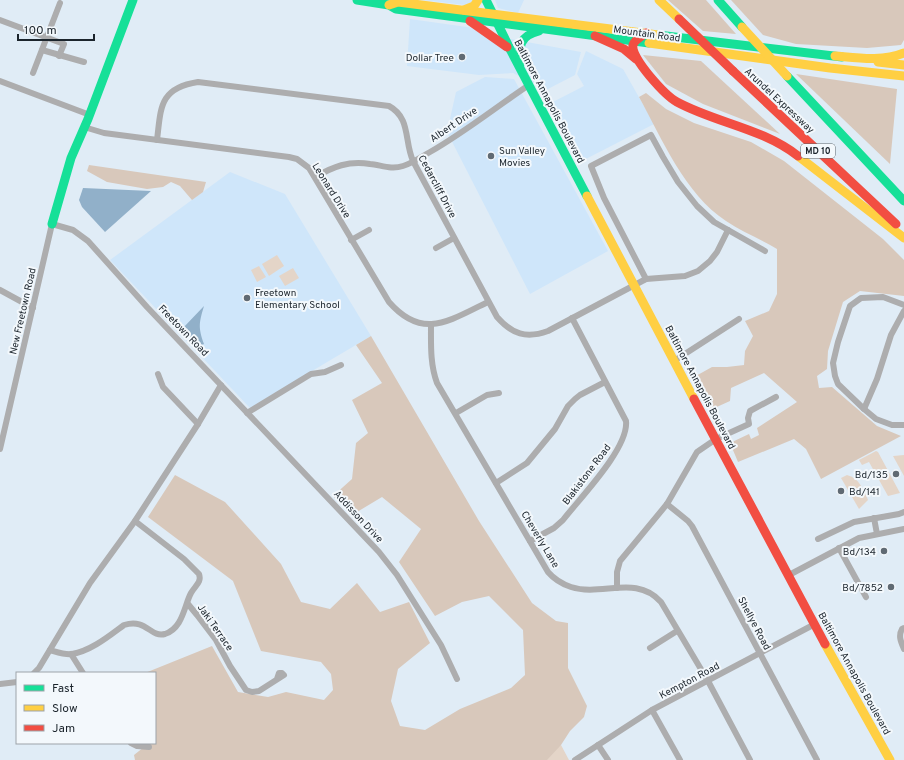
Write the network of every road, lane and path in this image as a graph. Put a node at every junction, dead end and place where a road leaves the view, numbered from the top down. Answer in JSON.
{"nodes":[{"id":1,"x":133,"y":0,"type":"edge"},
{"id":2,"x":357,"y":0,"type":"edge"},
{"id":3,"x":478,"y":0,"type":"edge"},
{"id":4,"x":486,"y":0,"type":"edge"},
{"id":5,"x":659,"y":0,"type":"edge"},
{"id":6,"x":718,"y":0,"type":"edge"},
{"id":7,"x":60,"y":3,"type":"dead end"},
{"id":8,"x":465,"y":15,"type":"junction"},
{"id":9,"x":495,"y":19,"type":"junction"},
{"id":10,"x":0,"y":20,"type":"edge"},
{"id":11,"x":549,"y":30,"type":"junction"},
{"id":12,"x":646,"y":33,"type":"junction"},
{"id":13,"x":594,"y":36,"type":"junction"},
{"id":14,"x":47,"y":38,"type":"junction"},
{"id":15,"x":635,"y":42,"type":"junction"},
{"id":16,"x":42,"y":50,"type":"junction"},
{"id":17,"x":511,"y":50,"type":"junction"},
{"id":18,"x":904,"y":53,"type":"edge"},
{"id":19,"x":59,"y":56,"type":"junction"},
{"id":20,"x":835,"y":56,"type":"junction"},
{"id":21,"x":638,"y":61,"type":"junction"},
{"id":22,"x":84,"y":62,"type":"dead end"},
{"id":23,"x":904,"y":65,"type":"edge"},
{"id":24,"x":520,"y":68,"type":"junction"},
{"id":25,"x":33,"y":73,"type":"dead end"},
{"id":26,"x":904,"y":76,"type":"edge"},
{"id":27,"x":0,"y":81,"type":"edge"},
{"id":28,"x":529,"y":85,"type":"junction"},
{"id":29,"x":90,"y":115,"type":"junction"},
{"id":30,"x":84,"y":127,"type":"junction"},
{"id":31,"x":157,"y":140,"type":"junction"},
{"id":32,"x":413,"y":161,"type":"junction"},
{"id":33,"x":315,"y":177,"type":"junction"},
{"id":34,"x":604,"y":198,"type":"junction"},
{"id":35,"x":904,"y":201,"type":"edge"},
{"id":36,"x":592,"y":205,"type":"junction"},
{"id":37,"x":52,"y":224,"type":"junction"},
{"id":38,"x":369,"y":230,"type":"dead end"},
{"id":39,"x":728,"y":230,"type":"junction"},
{"id":40,"x":904,"y":231,"type":"edge"},
{"id":41,"x":454,"y":238,"type":"junction"},
{"id":42,"x":904,"y":238,"type":"edge"},
{"id":43,"x":351,"y":240,"type":"junction"},
{"id":44,"x":436,"y":248,"type":"dead end"},
{"id":45,"x":765,"y":252,"type":"dead end"},
{"id":46,"x":646,"y":279,"type":"junction"},
{"id":47,"x":634,"y":285,"type":"junction"},
{"id":48,"x":0,"y":290,"type":"edge"},
{"id":49,"x":488,"y":302,"type":"junction"},
{"id":50,"x":904,"y":305,"type":"edge"},
{"id":51,"x":33,"y":308,"type":"junction"},
{"id":52,"x":904,"y":311,"type":"edge"},
{"id":53,"x":572,"y":318,"type":"junction"},
{"id":54,"x":739,"y":319,"type":"dead end"},
{"id":55,"x":431,"y":325,"type":"junction"},
{"id":56,"x":674,"y":360,"type":"junction"},
{"id":57,"x":341,"y":365,"type":"dead end"},
{"id":58,"x":158,"y":374,"type":"dead end"},
{"id":59,"x":605,"y":382,"type":"junction"},
{"id":60,"x":221,"y":385,"type":"junction"},
{"id":61,"x":499,"y":393,"type":"dead end"},
{"id":62,"x":776,"y":397,"type":"dead end"},
{"id":63,"x":864,"y":409,"type":"junction"},
{"id":64,"x":247,"y":413,"type":"junction"},
{"id":65,"x":456,"y":413,"type":"junction"},
{"id":66,"x":0,"y":417,"type":"edge"},
{"id":67,"x":904,"y":417,"type":"edge"},
{"id":68,"x":7,"y":419,"type":"junction"},
{"id":69,"x":198,"y":424,"type":"junction"},
{"id":70,"x":903,"y":425,"type":"edge"},
{"id":71,"x":716,"y":439,"type":"junction"},
{"id":72,"x":0,"y":449,"type":"edge"},
{"id":73,"x":496,"y":483,"type":"junction"},
{"id":74,"x":666,"y":504,"type":"junction"},
{"id":75,"x":904,"y":512,"type":"edge"},
{"id":76,"x":874,"y":518,"type":"junction"},
{"id":77,"x":135,"y":521,"type":"junction"},
{"id":78,"x":904,"y":529,"type":"edge"},
{"id":79,"x":877,"y":534,"type":"junction"},
{"id":80,"x":818,"y":539,"type":"dead end"},
{"id":81,"x":530,"y":541,"type":"junction"},
{"id":82,"x":839,"y":548,"type":"junction"},
{"id":83,"x":789,"y":575,"type":"junction"},
{"id":84,"x":617,"y":588,"type":"junction"},
{"id":85,"x":866,"y":597,"type":"dead end"},
{"id":86,"x":188,"y":604,"type":"junction"},
{"id":87,"x":815,"y":624,"type":"junction"},
{"id":88,"x":904,"y":628,"type":"edge"},
{"id":89,"x":677,"y":631,"type":"junction"},
{"id":90,"x":650,"y":648,"type":"dead end"},
{"id":91,"x":904,"y":649,"type":"edge"},
{"id":92,"x":50,"y":650,"type":"junction"},
{"id":93,"x":760,"y":653,"type":"junction"},
{"id":94,"x":71,"y":654,"type":"junction"},
{"id":95,"x":35,"y":672,"type":"edge"},
{"id":96,"x":82,"y":672,"type":"edge"},
{"id":97,"x":278,"y":679,"type":"dead end"},
{"id":98,"x":457,"y":679,"type":"dead end"},
{"id":99,"x":708,"y":681,"type":"junction"},
{"id":100,"x":16,"y":682,"type":"edge"},
{"id":101,"x":0,"y":684,"type":"edge"},
{"id":102,"x":652,"y":710,"type":"junction"},
{"id":103,"x":133,"y":744,"type":"edge"},
{"id":104,"x":598,"y":745,"type":"junction"},
{"id":105,"x":149,"y":747,"type":"dead end"},
{"id":106,"x":575,"y":760,"type":"edge"},
{"id":107,"x":608,"y":760,"type":"edge"},
{"id":108,"x":680,"y":760,"type":"edge"},
{"id":109,"x":750,"y":760,"type":"edge"},
{"id":110,"x":817,"y":760,"type":"edge"},
{"id":111,"x":890,"y":760,"type":"edge"}],
"edges":[{"from":1,"to":29,"type":"main road"},
{"from":2,"to":8,"type":"main road","name":"Mountain Road"},
{"from":3,"to":8,"type":"main road"},
{"from":4,"to":9,"type":"main road","name":"Baltimore Annapolis Boulevard"},
{"from":5,"to":40,"type":"main road","name":"Arundel Expressway","number":"MD 10","bridge":true},
{"from":6,"to":35,"type":"main road","name":"Arundel Expressway","number":"MD 10","bridge":true},
{"from":7,"to":14,"type":"street"},
{"from":8,"to":9,"type":"main road","name":"Mountain Road"},
{"from":8,"to":17,"type":"main road"},
{"from":9,"to":11,"type":"main road","name":"Mountain Road"},
{"from":9,"to":12,"type":"main road","name":"Mountain Road"},
{"from":9,"to":17,"type":"main road","name":"Baltimore Annapolis Boulevard"},
{"from":10,"to":14,"type":"street"},
{"from":11,"to":13,"type":"main road","name":"Mountain Road"},
{"from":11,"to":24,"type":"main road"},
{"from":12,"to":15,"type":"main road"},
{"from":12,"to":20,"type":"main road","name":"Mountain Road"},
{"from":13,"to":15,"type":"main road","name":"Mountain Road"},
{"from":13,"to":21,"type":"main road"},
{"from":14,"to":16,"type":"street"},
{"from":14,"to":19,"type":"street"},
{"from":15,"to":21,"type":"main road"},
{"from":15,"to":26,"type":"main road","name":"Mountain Road"},
{"from":16,"to":19,"type":"street"},
{"from":16,"to":25,"type":"street"},
{"from":17,"to":24,"type":"main road","name":"Baltimore Annapolis Boulevard"},
{"from":18,"to":20,"type":"main road"},
{"from":19,"to":22,"type":"street"},
{"from":20,"to":23,"type":"main road","name":"Mountain Road"},
{"from":21,"to":42,"type":"main road"},
{"from":24,"to":28,"type":"main road","name":"Baltimore Annapolis Boulevard"},
{"from":27,"to":29,"type":"street"},
{"from":28,"to":32,"type":"street","name":"Albert Drive"},
{"from":28,"to":36,"type":"main road","name":"Baltimore Annapolis Boulevard"},
{"from":29,"to":30,"type":"main road"},
{"from":30,"to":31,"type":"street","name":"Leonard Drive"},
{"from":30,"to":37,"type":"main road"},
{"from":31,"to":32,"type":"street","name":"Cedarcliff Drive"},
{"from":31,"to":33,"type":"street","name":"Leonard Drive"},
{"from":32,"to":33,"type":"street","name":"Albert Drive"},
{"from":32,"to":41,"type":"street","name":"Cedarcliff Drive"},
{"from":33,"to":43,"type":"street","name":"Leonard Drive"},
{"from":34,"to":36,"type":"street"},
{"from":34,"to":39,"type":"street"},
{"from":34,"to":46,"type":"street"},
{"from":36,"to":47,"type":"main road","name":"Baltimore Annapolis Boulevard"},
{"from":37,"to":51,"type":"street","name":"New Freetown Road"},
{"from":37,"to":60,"type":"street","name":"Freetown Road"},
{"from":38,"to":43,"type":"street"},
{"from":39,"to":45,"type":"street"},
{"from":39,"to":46,"type":"street"},
{"from":41,"to":44,"type":"street"},
{"from":41,"to":49,"type":"street","name":"Cedarcliff Drive"},
{"from":43,"to":55,"type":"street","name":"Leonard Drive"},
{"from":46,"to":47,"type":"street","name":"Cedarcliff Drive"},
{"from":47,"to":53,"type":"street","name":"Cedarcliff Drive"},
{"from":47,"to":56,"type":"main road","name":"Baltimore Annapolis Boulevard"},
{"from":48,"to":51,"type":"street"},
{"from":49,"to":53,"type":"street","name":"Cedarcliff Drive"},
{"from":49,"to":55,"type":"street","name":"Leonard Drive"},
{"from":50,"to":63,"type":"street"},
{"from":51,"to":68,"type":"street","name":"New Freetown Road"},
{"from":52,"to":63,"type":"street"},
{"from":53,"to":59,"type":"street","name":"Blakistone Road"},
{"from":54,"to":56,"type":"street"},
{"from":55,"to":65,"type":"street","name":"Cheverly Lane"},
{"from":56,"to":71,"type":"main road","name":"Baltimore Annapolis Boulevard"},
{"from":57,"to":64,"type":"street"},
{"from":58,"to":69,"type":"street"},
{"from":59,"to":73,"type":"street"},
{"from":59,"to":81,"type":"street","name":"Blakistone Road"},
{"from":60,"to":64,"type":"street","name":"Addisson Drive"},
{"from":60,"to":69,"type":"street"},
{"from":61,"to":65,"type":"street"},
{"from":62,"to":71,"type":"street"},
{"from":63,"to":70,"type":"street"},
{"from":64,"to":98,"type":"street","name":"Addisson Drive"},
{"from":65,"to":73,"type":"street","name":"Cheverly Lane"},
{"from":66,"to":68,"type":"street"},
{"from":67,"to":70,"type":"street"},
{"from":68,"to":72,"type":"street","name":"New Freetown Road"},
{"from":69,"to":77,"type":"street"},
{"from":71,"to":74,"type":"street"},
{"from":71,"to":83,"type":"main road","name":"Baltimore Annapolis Boulevard"},
{"from":73,"to":81,"type":"street","name":"Cheverly Lane"},
{"from":74,"to":84,"type":"street"},
{"from":74,"to":93,"type":"street","name":"Shellye Road"},
{"from":75,"to":76,"type":"street"},
{"from":76,"to":79,"type":"street"},
{"from":76,"to":80,"type":"street"},
{"from":77,"to":86,"type":"street","name":"Jaki Terrace"},
{"from":77,"to":92,"type":"street"},
{"from":78,"to":79,"type":"street"},
{"from":79,"to":82,"type":"street"},
{"from":81,"to":84,"type":"street","name":"Cheverly Lane"},
{"from":82,"to":83,"type":"street"},
{"from":82,"to":85,"type":"street"},
{"from":83,"to":87,"type":"main road","name":"Baltimore Annapolis Boulevard"},
{"from":84,"to":89,"type":"street","name":"Cheverly Lane"},
{"from":86,"to":94,"type":"street"},
{"from":86,"to":97,"type":"street","name":"Jaki Terrace"},
{"from":87,"to":93,"type":"street","name":"Kempton Road"},
{"from":87,"to":111,"type":"main road","name":"Baltimore Annapolis Boulevard"},
{"from":88,"to":91,"type":"street"},
{"from":89,"to":90,"type":"street"},
{"from":89,"to":99,"type":"street","name":"Cheverly Lane"},
{"from":92,"to":94,"type":"street"},
{"from":92,"to":95,"type":"street"},
{"from":93,"to":99,"type":"street","name":"Kempton Road"},
{"from":93,"to":110,"type":"street","name":"Shellye Road"},
{"from":94,"to":96,"type":"street"},
{"from":99,"to":102,"type":"street","name":"Kempton Road"},
{"from":99,"to":109,"type":"street","name":"Cheverly Lane"},
{"from":100,"to":101,"type":"street"},
{"from":102,"to":104,"type":"street","name":"Kempton Road"},
{"from":102,"to":108,"type":"street"},
{"from":103,"to":105,"type":"street"},
{"from":104,"to":106,"type":"street","name":"Kempton Road"},
{"from":104,"to":107,"type":"street"}]}
